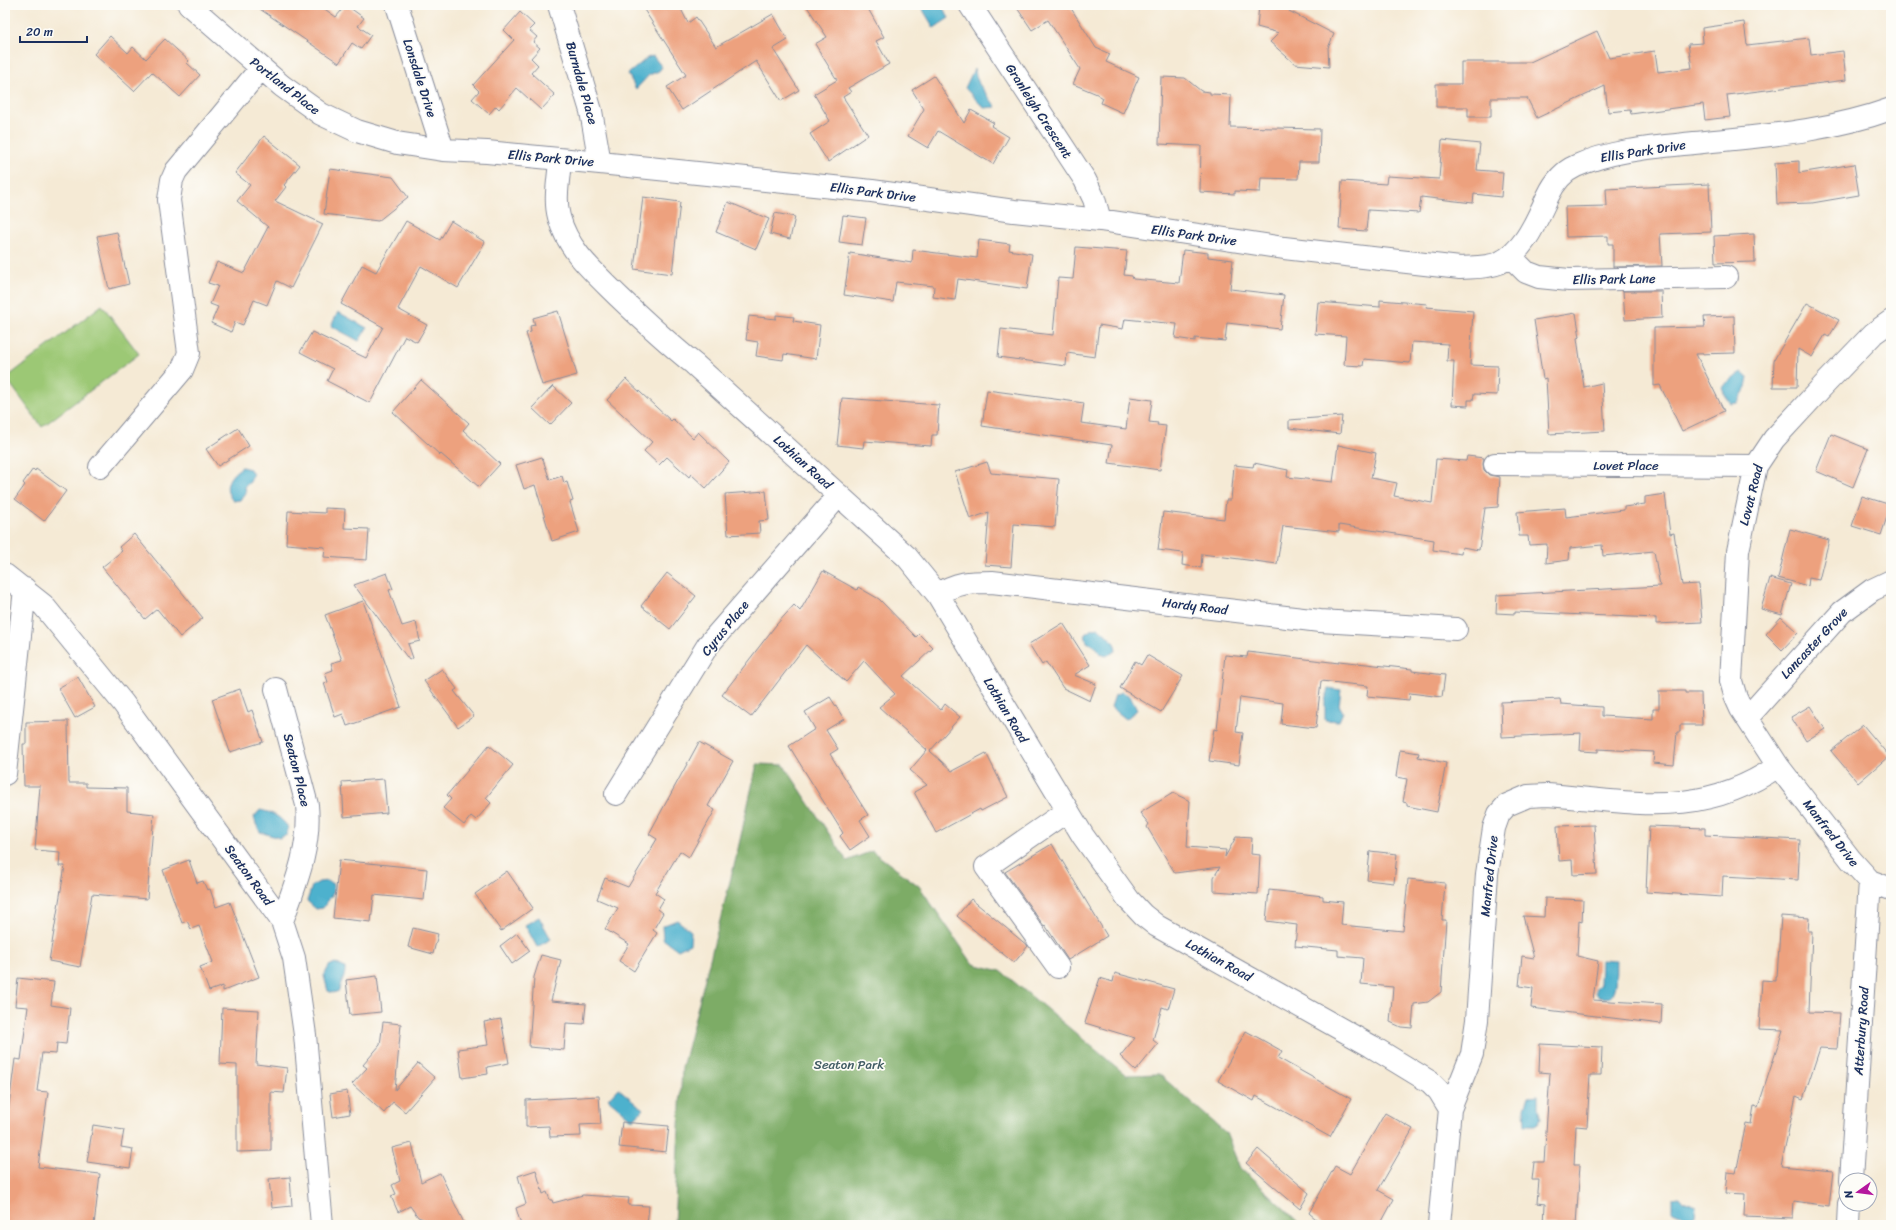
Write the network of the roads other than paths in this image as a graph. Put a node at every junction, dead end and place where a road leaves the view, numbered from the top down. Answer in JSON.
{"nodes":[{"id":1,"x":189,"y":5,"type":"edge"},
{"id":2,"x":397,"y":5,"type":"edge"},
{"id":3,"x":559,"y":5,"type":"edge"},
{"id":4,"x":970,"y":5,"type":"edge"},
{"id":5,"x":261,"y":68,"type":"junction"},
{"id":6,"x":1891,"y":109,"type":"edge"},
{"id":7,"x":443,"y":150,"type":"junction"},
{"id":8,"x":560,"y":160,"type":"junction"},
{"id":9,"x":600,"y":162,"type":"junction"},
{"id":10,"x":1100,"y":220,"type":"junction"},
{"id":11,"x":1510,"y":256,"type":"junction"},
{"id":12,"x":1726,"y":277,"type":"dead end"},
{"id":13,"x":1891,"y":321,"type":"edge"},
{"id":14,"x":1495,"y":464,"type":"dead end"},
{"id":15,"x":1756,"y":466,"type":"junction"},
{"id":16,"x":100,"y":467,"type":"dead end"},
{"id":17,"x":839,"y":495,"type":"junction"},
{"id":18,"x":5,"y":575,"type":"edge"},
{"id":19,"x":1891,"y":581,"type":"edge"},
{"id":20,"x":25,"y":589,"type":"junction"},
{"id":21,"x":938,"y":595,"type":"junction"},
{"id":22,"x":1456,"y":629,"type":"dead end"},
{"id":23,"x":276,"y":689,"type":"dead end"},
{"id":24,"x":1747,"y":718,"type":"junction"},
{"id":25,"x":1778,"y":766,"type":"junction"},
{"id":26,"x":5,"y":774,"type":"edge"},
{"id":27,"x":616,"y":794,"type":"dead end"},
{"id":28,"x":1067,"y":811,"type":"junction"},
{"id":29,"x":1870,"y":881,"type":"junction"},
{"id":30,"x":1891,"y":889,"type":"edge"},
{"id":31,"x":282,"y":921,"type":"junction"},
{"id":32,"x":1058,"y":967,"type":"dead end"},
{"id":33,"x":1450,"y":1109,"type":"junction"},
{"id":34,"x":1852,"y":1172,"type":"edge"},
{"id":35,"x":1849,"y":1212,"type":"edge"},
{"id":36,"x":322,"y":1225,"type":"edge"},
{"id":37,"x":1439,"y":1225,"type":"edge"},
{"id":38,"x":1848,"y":1225,"type":"edge"}],
"edges":[{"from":1,"to":5,"type":"street","name":"Portland Place"},
{"from":2,"to":7,"type":"street","name":"Lonsdale Drive"},
{"from":3,"to":9,"type":"street","name":"Burndale Place"},
{"from":4,"to":10,"type":"street","name":"Granleigh Crescent"},
{"from":5,"to":7,"type":"street","name":"Portland Place"},
{"from":5,"to":16,"type":"street"},
{"from":6,"to":11,"type":"street","name":"Ellis Park Drive"},
{"from":7,"to":8,"type":"street","name":"Ellis Park Drive"},
{"from":8,"to":9,"type":"street","name":"Ellis Park Drive"},
{"from":8,"to":17,"type":"street","name":"Lothian Road"},
{"from":9,"to":10,"type":"street","name":"Ellis Park Drive"},
{"from":10,"to":11,"type":"street","name":"Ellis Park Drive"},
{"from":11,"to":12,"type":"street","name":"Ellis Park Lane"},
{"from":13,"to":15,"type":"street","name":"Lovat Road"},
{"from":14,"to":15,"type":"street","name":"Lovet Place"},
{"from":15,"to":24,"type":"street","name":"Lovat Road"},
{"from":17,"to":21,"type":"street","name":"Lothian Road"},
{"from":17,"to":27,"type":"street","name":"Cyrus Place"},
{"from":18,"to":20,"type":"street","name":"Seaton Road"},
{"from":19,"to":24,"type":"street","name":"Lancaster Grove"},
{"from":20,"to":26,"type":"street"},
{"from":20,"to":31,"type":"street","name":"Seaton Road"},
{"from":21,"to":22,"type":"street","name":"Hardy Road"},
{"from":21,"to":28,"type":"street","name":"Lothian Road"},
{"from":23,"to":31,"type":"street","name":"Seaton Place"},
{"from":24,"to":25,"type":"street","name":"Manfred Drive"},
{"from":25,"to":29,"type":"street","name":"Manfred Drive"},
{"from":25,"to":33,"type":"street","name":"Manfred Drive"},
{"from":28,"to":32,"type":"street"},
{"from":28,"to":33,"type":"street","name":"Lothian Road"},
{"from":29,"to":30,"type":"street","name":"Manfred Drive"},
{"from":29,"to":34,"type":"street","name":"Atterbury Road"},
{"from":31,"to":36,"type":"street","name":"Seaton Road"},
{"from":33,"to":37,"type":"street"},
{"from":35,"to":38,"type":"street"}]}
